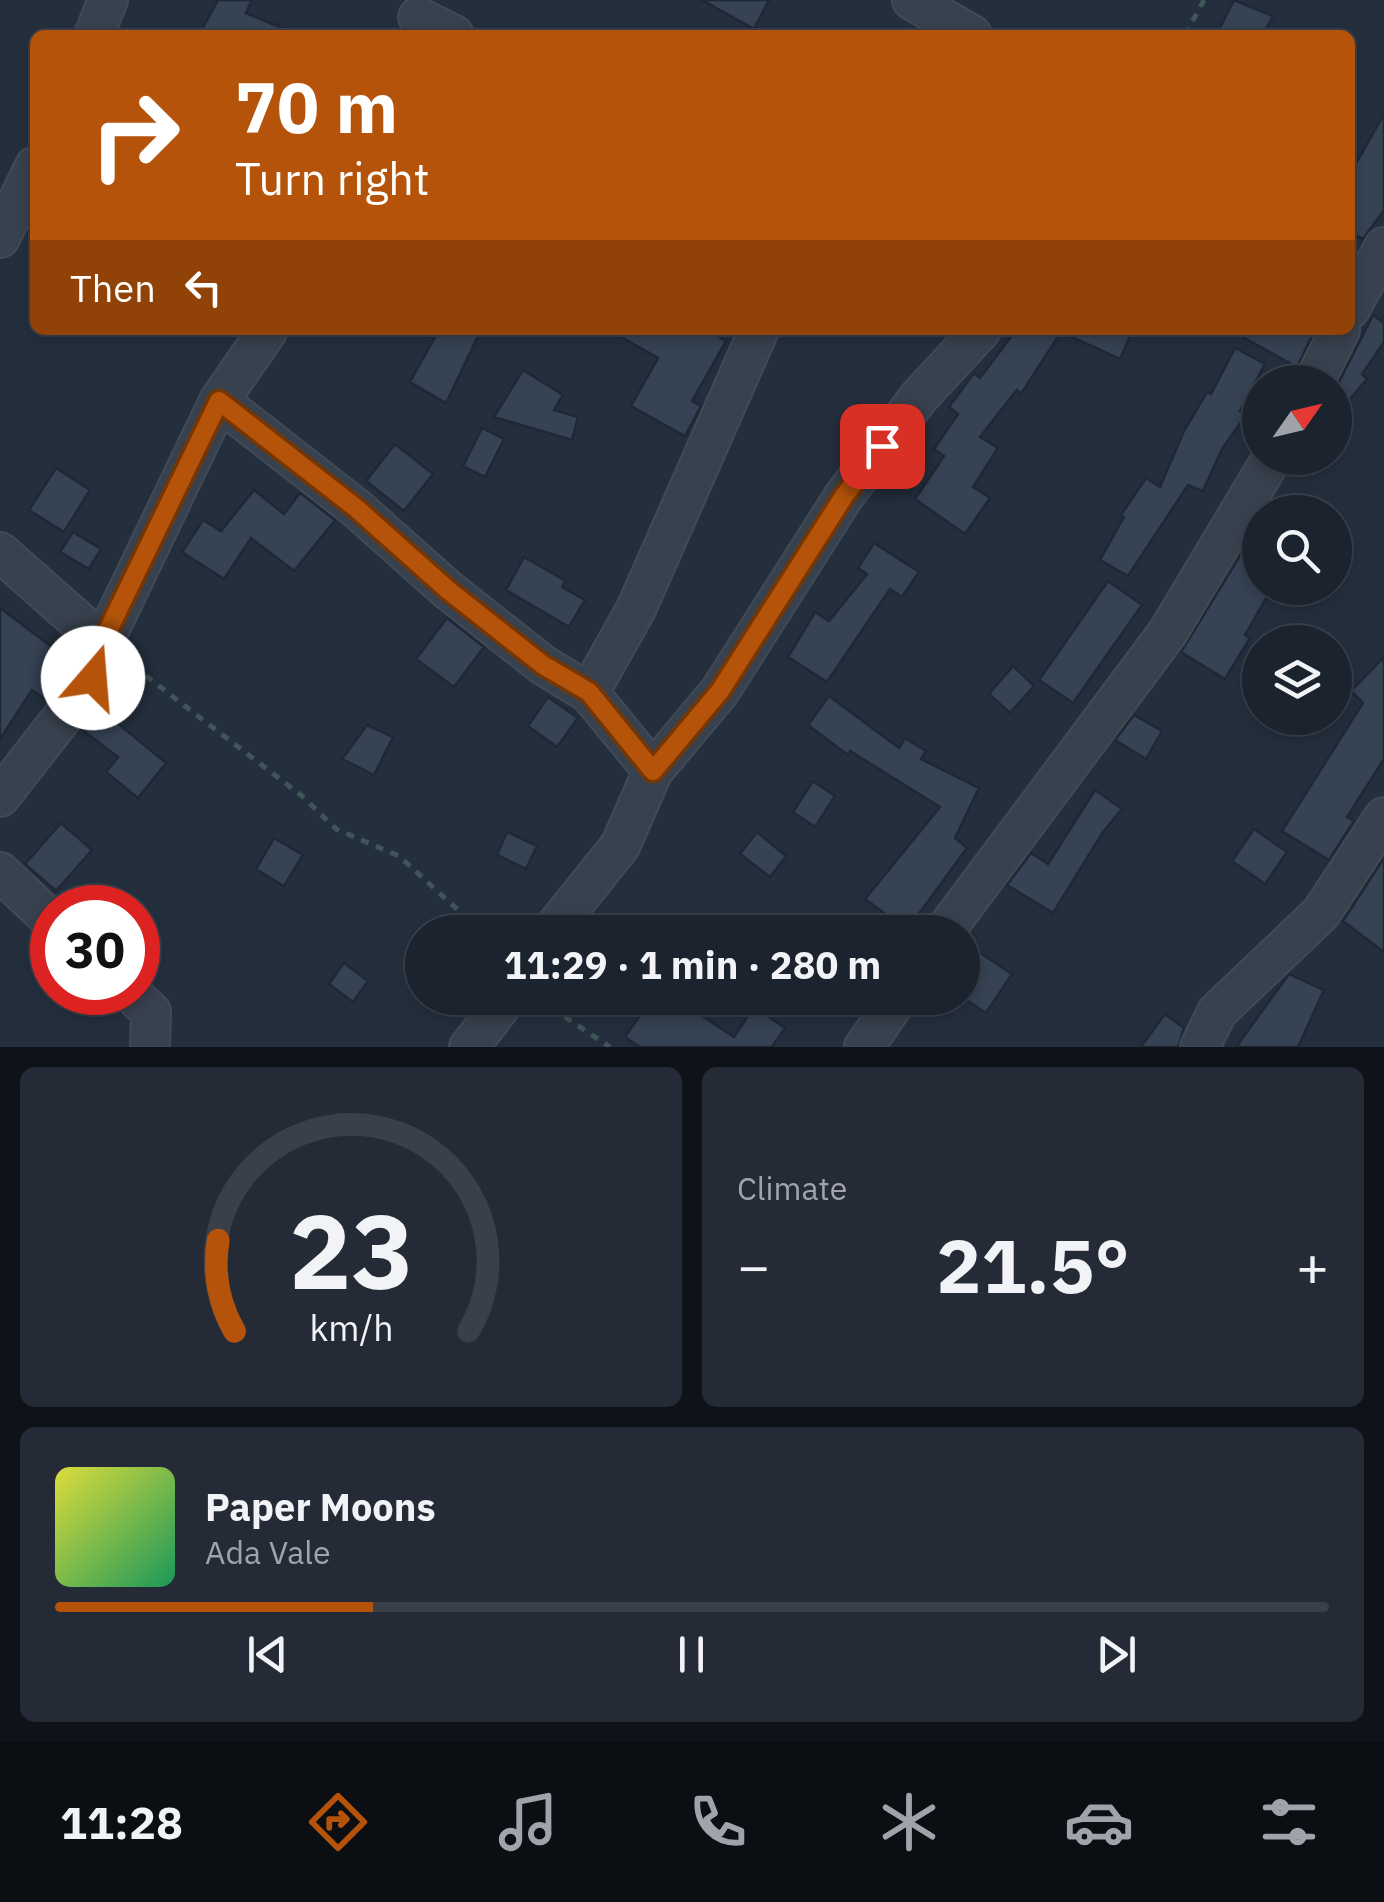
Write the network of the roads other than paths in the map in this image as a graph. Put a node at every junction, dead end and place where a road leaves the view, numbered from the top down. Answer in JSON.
{"nodes":[{"id":1,"x":108,"y":0,"type":"edge"},
{"id":2,"x":912,"y":0,"type":"edge"},
{"id":3,"x":418,"y":17,"type":"edge"},
{"id":4,"x":96,"y":30,"type":"edge"},
{"id":5,"x":444,"y":30,"type":"edge"},
{"id":6,"x":963,"y":30,"type":"edge"},
{"id":7,"x":30,"y":176,"type":"edge"},
{"id":8,"x":0,"y":238,"type":"edge"},
{"id":9,"x":265,"y":335,"type":"edge"},
{"id":10,"x":758,"y":335,"type":"edge"},
{"id":11,"x":972,"y":335,"type":"edge"},
{"id":12,"x":1338,"y":335,"type":"edge"},
{"id":13,"x":1322,"y":365,"type":"edge"},
{"id":14,"x":219,"y":401,"type":"junction"},
{"id":15,"x":1262,"y":475,"type":"edge"},
{"id":16,"x":0,"y":552,"type":"edge"},
{"id":17,"x":102,"y":643,"type":"junction"},
{"id":18,"x":589,"y":692,"type":"junction"},
{"id":19,"x":653,"y":771,"type":"junction"},
{"id":20,"x":0,"y":797,"type":"edge"},
{"id":21,"x":1384,"y":817,"type":"edge"},
{"id":22,"x":0,"y":872,"type":"edge"},
{"id":23,"x":30,"y":900,"type":"edge"},
{"id":24,"x":565,"y":915,"type":"edge"},
{"id":25,"x":957,"y":915,"type":"edge"},
{"id":26,"x":152,"y":1015,"type":"edge"},
{"id":27,"x":494,"y":1015,"type":"edge"},
{"id":28,"x":886,"y":1015,"type":"edge"},
{"id":29,"x":150,"y":1047,"type":"edge"},
{"id":30,"x":469,"y":1047,"type":"edge"},
{"id":31,"x":864,"y":1047,"type":"edge"},
{"id":32,"x":1200,"y":1047,"type":"edge"}],
"edges":[{"from":1,"to":4,"type":"street"},
{"from":2,"to":6,"type":"street"},
{"from":3,"to":5,"type":"street"},
{"from":7,"to":8,"type":"street"},
{"from":9,"to":14,"type":"street"},
{"from":10,"to":18,"type":"street"},
{"from":11,"to":19,"type":"street"},
{"from":12,"to":13,"type":"street"},
{"from":14,"to":17,"type":"street"},
{"from":14,"to":18,"type":"street"},
{"from":15,"to":25,"type":"street"},
{"from":16,"to":17,"type":"street"},
{"from":17,"to":20,"type":"street"},
{"from":18,"to":19,"type":"street"},
{"from":19,"to":24,"type":"street"},
{"from":21,"to":32,"type":"street"},
{"from":22,"to":23,"type":"street"},
{"from":26,"to":29,"type":"street"},
{"from":27,"to":30,"type":"street"},
{"from":28,"to":31,"type":"street"}]}
